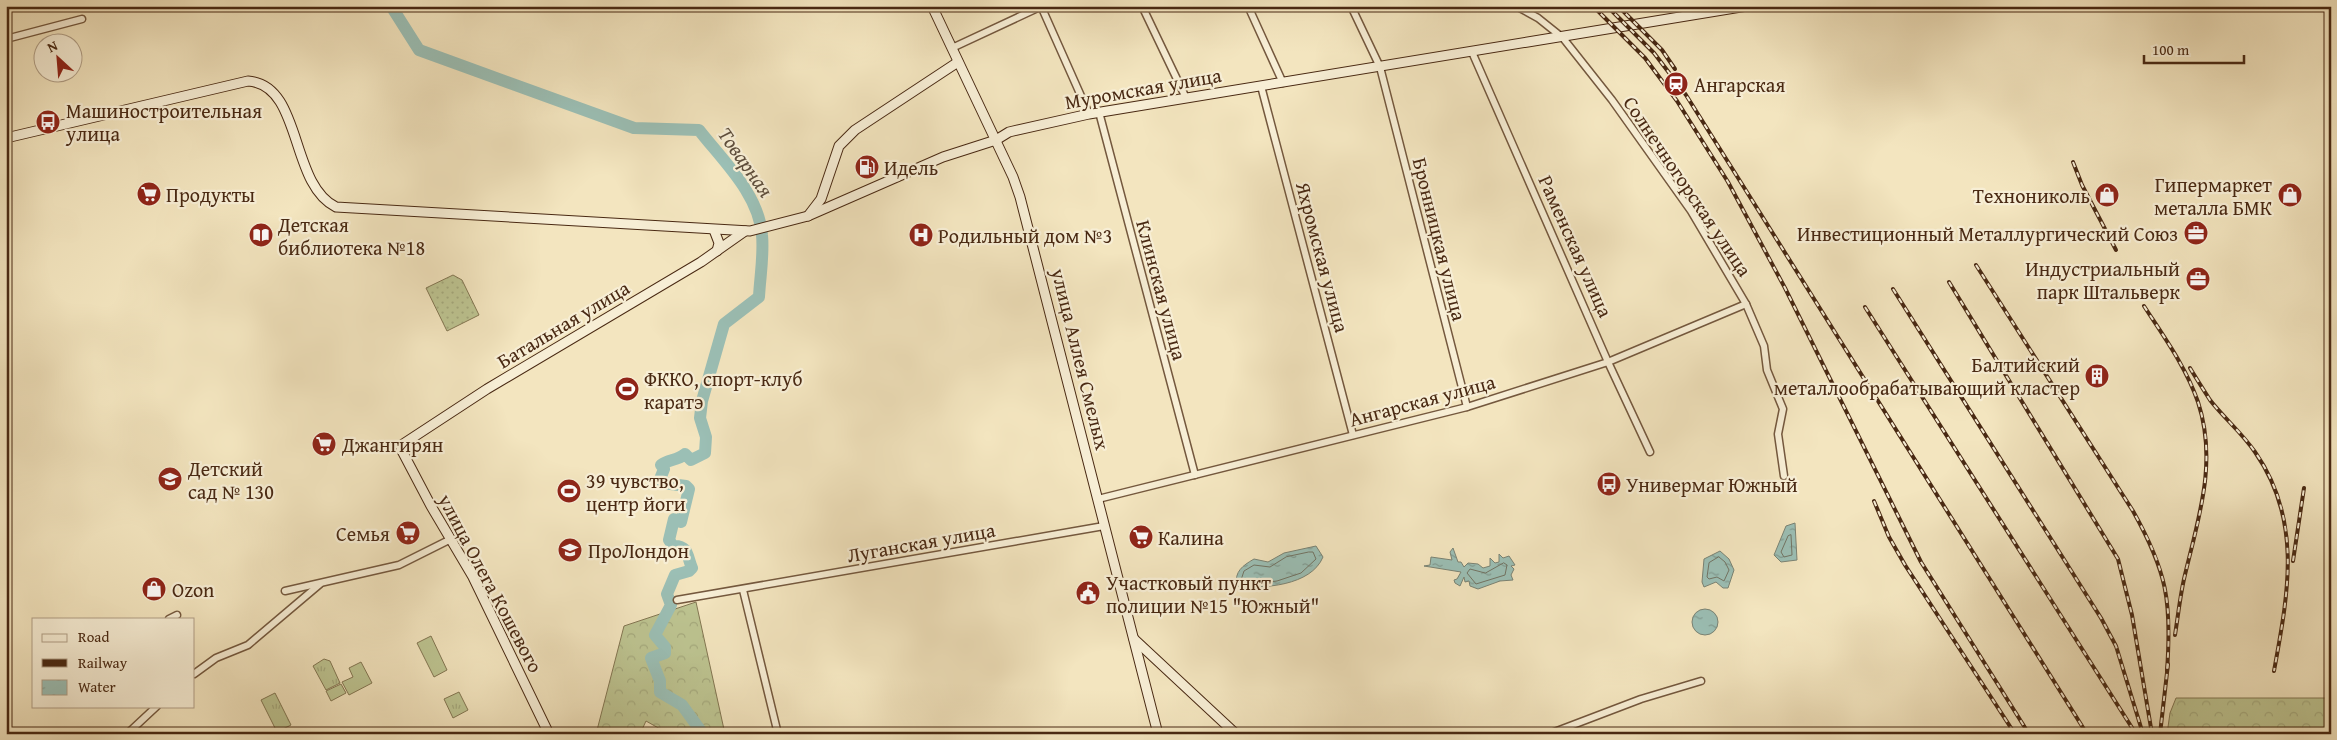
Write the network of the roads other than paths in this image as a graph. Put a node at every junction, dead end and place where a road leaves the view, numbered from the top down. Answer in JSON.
{"nodes":[{"id":1,"x":932,"y":6,"type":"edge"},
{"id":2,"x":1041,"y":6,"type":"edge"},
{"id":3,"x":1142,"y":6,"type":"edge"},
{"id":4,"x":1248,"y":6,"type":"edge"},
{"id":5,"x":1352,"y":6,"type":"edge"},
{"id":6,"x":1516,"y":6,"type":"edge"},
{"id":7,"x":1741,"y":7,"type":"edge"},
{"id":8,"x":82,"y":19,"type":"dead end"},
{"id":9,"x":1563,"y":38,"type":"junction"},
{"id":10,"x":6,"y":39,"type":"edge"},
{"id":11,"x":952,"y":48,"type":"junction"},
{"id":12,"x":1472,"y":52,"type":"junction"},
{"id":13,"x":958,"y":62,"type":"junction"},
{"id":14,"x":1380,"y":67,"type":"junction"},
{"id":15,"x":1283,"y":83,"type":"junction"},
{"id":16,"x":1261,"y":86,"type":"junction"},
{"id":17,"x":1186,"y":98,"type":"junction"},
{"id":18,"x":1099,"y":112,"type":"junction"},
{"id":19,"x":1089,"y":114,"type":"junction"},
{"id":20,"x":6,"y":138,"type":"edge"},
{"id":21,"x":996,"y":140,"type":"junction"},
{"id":22,"x":820,"y":198,"type":"junction"},
{"id":23,"x":832,"y":206,"type":"junction"},
{"id":24,"x":808,"y":216,"type":"junction"},
{"id":25,"x":714,"y":230,"type":"junction"},
{"id":26,"x":748,"y":231,"type":"junction"},
{"id":27,"x":717,"y":251,"type":"junction"},
{"id":28,"x":1746,"y":304,"type":"junction"},
{"id":29,"x":1608,"y":362,"type":"junction"},
{"id":30,"x":1466,"y":407,"type":"junction"},
{"id":31,"x":1354,"y":436,"type":"junction"},
{"id":32,"x":401,"y":449,"type":"joint"},
{"id":33,"x":1650,"y":452,"type":"dead end"},
{"id":34,"x":1195,"y":475,"type":"junction"},
{"id":35,"x":1784,"y":476,"type":"dead end"},
{"id":36,"x":1098,"y":500,"type":"junction"},
{"id":37,"x":1104,"y":526,"type":"junction"},
{"id":38,"x":451,"y":539,"type":"junction"},
{"id":39,"x":323,"y":581,"type":"junction"},
{"id":40,"x":743,"y":590,"type":"junction"},
{"id":41,"x":285,"y":591,"type":"dead end"},
{"id":42,"x":677,"y":600,"type":"dead end"},
{"id":43,"x":177,"y":615,"type":"dead end"},
{"id":44,"x":172,"y":618,"type":"edge"},
{"id":45,"x":1133,"y":638,"type":"junction"},
{"id":46,"x":195,"y":673,"type":"edge"},
{"id":47,"x":1701,"y":681,"type":"dead end"},
{"id":48,"x":155,"y":708,"type":"edge"},
{"id":49,"x":127,"y":734,"type":"edge"},
{"id":50,"x":549,"y":734,"type":"edge"},
{"id":51,"x":778,"y":734,"type":"edge"},
{"id":52,"x":1158,"y":734,"type":"edge"},
{"id":53,"x":1236,"y":734,"type":"edge"},
{"id":54,"x":1548,"y":734,"type":"edge"}],
"edges":[{"from":1,"to":11,"type":"main road","name":"улица Аллея Смелых"},
{"from":2,"to":11,"type":"street"},
{"from":2,"to":19,"type":"street"},
{"from":3,"to":17,"type":"street"},
{"from":4,"to":15,"type":"street"},
{"from":5,"to":14,"type":"street"},
{"from":6,"to":9,"type":"street","name":"Солнечногорская улица"},
{"from":7,"to":9,"type":"main road"},
{"from":8,"to":10,"type":"street"},
{"from":9,"to":12,"type":"main road"},
{"from":9,"to":28,"type":"street","name":"Солнечногорская улица"},
{"from":11,"to":13,"type":"main road","name":"улица Аллея Смелых"},
{"from":12,"to":14,"type":"main road"},
{"from":12,"to":29,"type":"street","name":"Раменская улица"},
{"from":13,"to":21,"type":"main road","name":"улица Аллея Смелых"},
{"from":13,"to":22,"type":"main road"},
{"from":14,"to":15,"type":"main road","name":"Муромская улица"},
{"from":14,"to":30,"type":"street","name":"Бронницкая улица"},
{"from":15,"to":16,"type":"main road","name":"Муромская улица"},
{"from":16,"to":17,"type":"main road","name":"Муромская улица"},
{"from":16,"to":31,"type":"street","name":"Яхромская улица"},
{"from":17,"to":18,"type":"main road","name":"Муромская улица"},
{"from":18,"to":19,"type":"main road","name":"Муромская улица"},
{"from":18,"to":34,"type":"street","name":"Клинская улица"},
{"from":19,"to":21,"type":"main road","name":"Муромская улица"},
{"from":20,"to":25,"type":"main road","name":"Муромская улица"},
{"from":21,"to":23,"type":"main road","name":"Муромская улица"},
{"from":21,"to":36,"type":"main road","name":"улица Аллея Смелых"},
{"from":22,"to":23,"type":"main road"},
{"from":22,"to":24,"type":"main road"},
{"from":23,"to":24,"type":"main road","name":"Муромская улица"},
{"from":24,"to":26,"type":"main road","name":"Муромская улица"},
{"from":25,"to":26,"type":"main road","name":"Муромская улица"},
{"from":25,"to":27,"type":"main road"},
{"from":26,"to":27,"type":"main road","name":"Батальная улица"},
{"from":27,"to":32,"type":"main road","name":"Батальная улица"},
{"from":28,"to":29,"type":"street","name":"Ангарская улица"},
{"from":28,"to":35,"type":"street","name":"Солнечногорская улица"},
{"from":29,"to":30,"type":"street","name":"Ангарская улица"},
{"from":29,"to":33,"type":"street","name":"Раменская улица"},
{"from":30,"to":31,"type":"street","name":"Ангарская улица"},
{"from":31,"to":34,"type":"street","name":"Ангарская улица"},
{"from":32,"to":38,"type":"main road","name":"улица Олега Кошевого"},
{"from":34,"to":36,"type":"street","name":"Ангарская улица"},
{"from":36,"to":37,"type":"main road","name":"улица Аллея Смелых"},
{"from":37,"to":40,"type":"street","name":"Луганская улица"},
{"from":37,"to":45,"type":"main road","name":"улица Аллея Смелых"},
{"from":38,"to":39,"type":"street"},
{"from":38,"to":50,"type":"main road","name":"улица Олега Кошевого"},
{"from":39,"to":41,"type":"street"},
{"from":39,"to":46,"type":"street"},
{"from":40,"to":42,"type":"street","name":"Луганская улица"},
{"from":40,"to":51,"type":"street"},
{"from":43,"to":44,"type":"street"},
{"from":45,"to":52,"type":"main road","name":"улица Аллея Смелых"},
{"from":45,"to":53,"type":"main road"},
{"from":47,"to":54,"type":"street"},
{"from":48,"to":49,"type":"street"}]}
